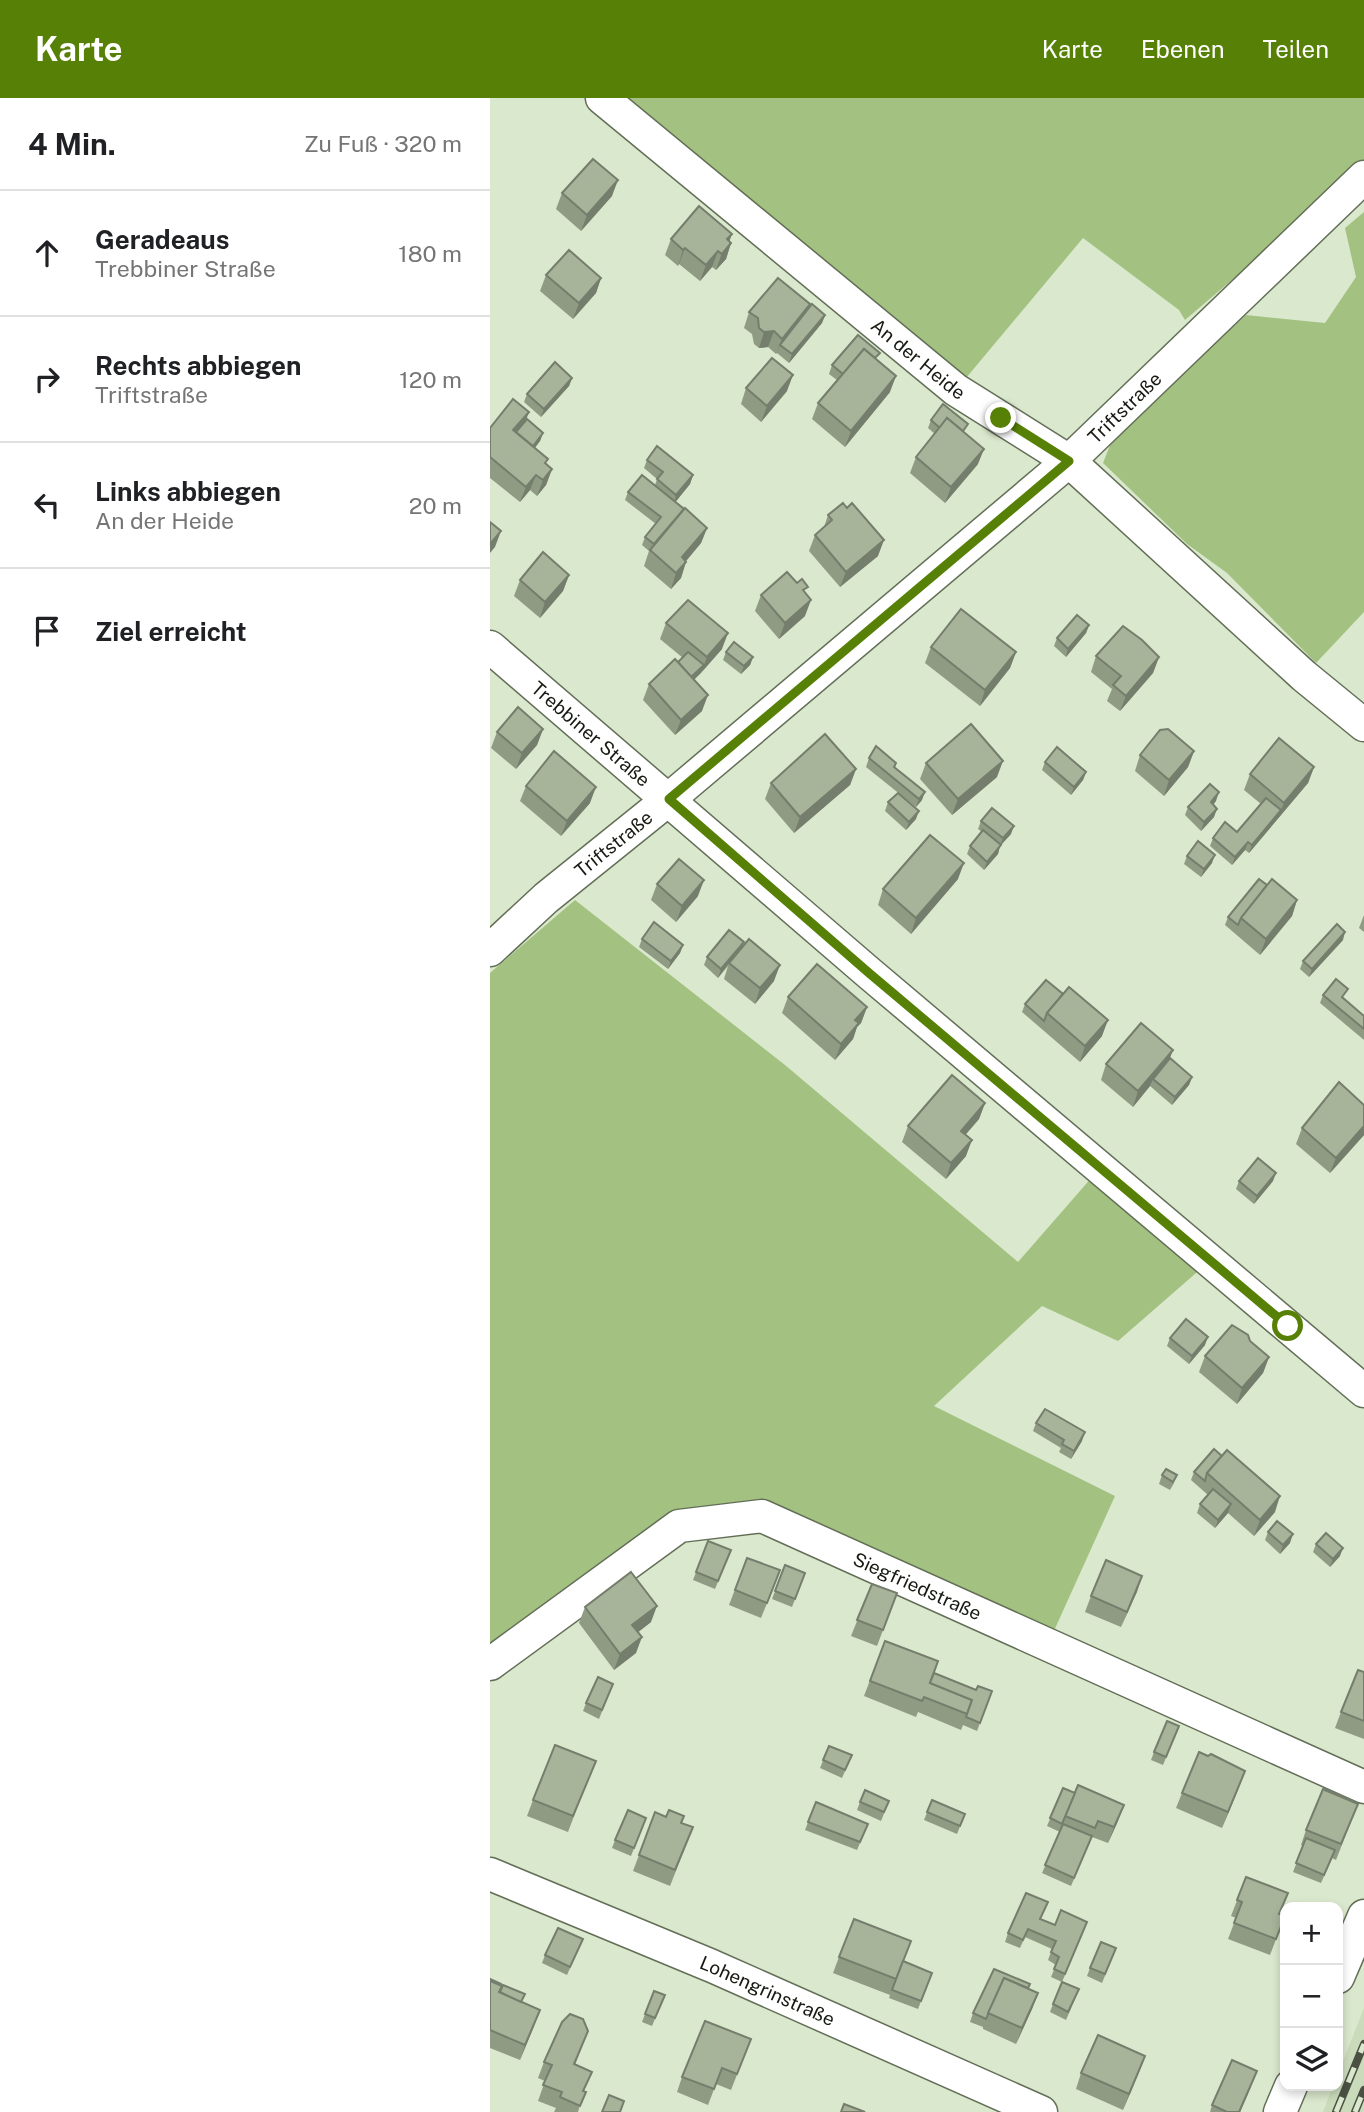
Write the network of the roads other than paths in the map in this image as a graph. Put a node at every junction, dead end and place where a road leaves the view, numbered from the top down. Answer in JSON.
{"nodes":[{"id":1,"x":602,"y":98,"type":"edge"},
{"id":2,"x":1364,"y":177,"type":"edge"},
{"id":3,"x":1069,"y":461,"type":"junction"},
{"id":4,"x":490,"y":647,"type":"edge"},
{"id":5,"x":1364,"y":725,"type":"edge"},
{"id":6,"x":669,"y":799,"type":"junction"},
{"id":7,"x":490,"y":950,"type":"edge"},
{"id":8,"x":1364,"y":1391,"type":"edge"},
{"id":9,"x":490,"y":1664,"type":"edge"},
{"id":10,"x":1364,"y":1787,"type":"edge"},
{"id":11,"x":490,"y":1874,"type":"edge"},
{"id":12,"x":1364,"y":1916,"type":"edge"},
{"id":13,"x":1343,"y":1965,"type":"edge"},
{"id":14,"x":1290,"y":2091,"type":"edge"},
{"id":15,"x":1041,"y":2112,"type":"edge"},
{"id":16,"x":1280,"y":2112,"type":"edge"}],
"edges":[{"from":1,"to":3,"type":"street","name":"An der Heide"},
{"from":2,"to":3,"type":"street","name":"Triftstraße"},
{"from":3,"to":5,"type":"street","name":"An der Heide"},
{"from":3,"to":6,"type":"street","name":"Triftstraße"},
{"from":4,"to":6,"type":"street","name":"Trebbiner Straße"},
{"from":6,"to":7,"type":"street","name":"Triftstraße"},
{"from":6,"to":8,"type":"street","name":"Trebbiner Straße"},
{"from":9,"to":10,"type":"street","name":"Siegfriedstraße"},
{"from":11,"to":15,"type":"street","name":"Lohengrinstraße"},
{"from":12,"to":13,"type":"street"},
{"from":14,"to":16,"type":"street"}]}
